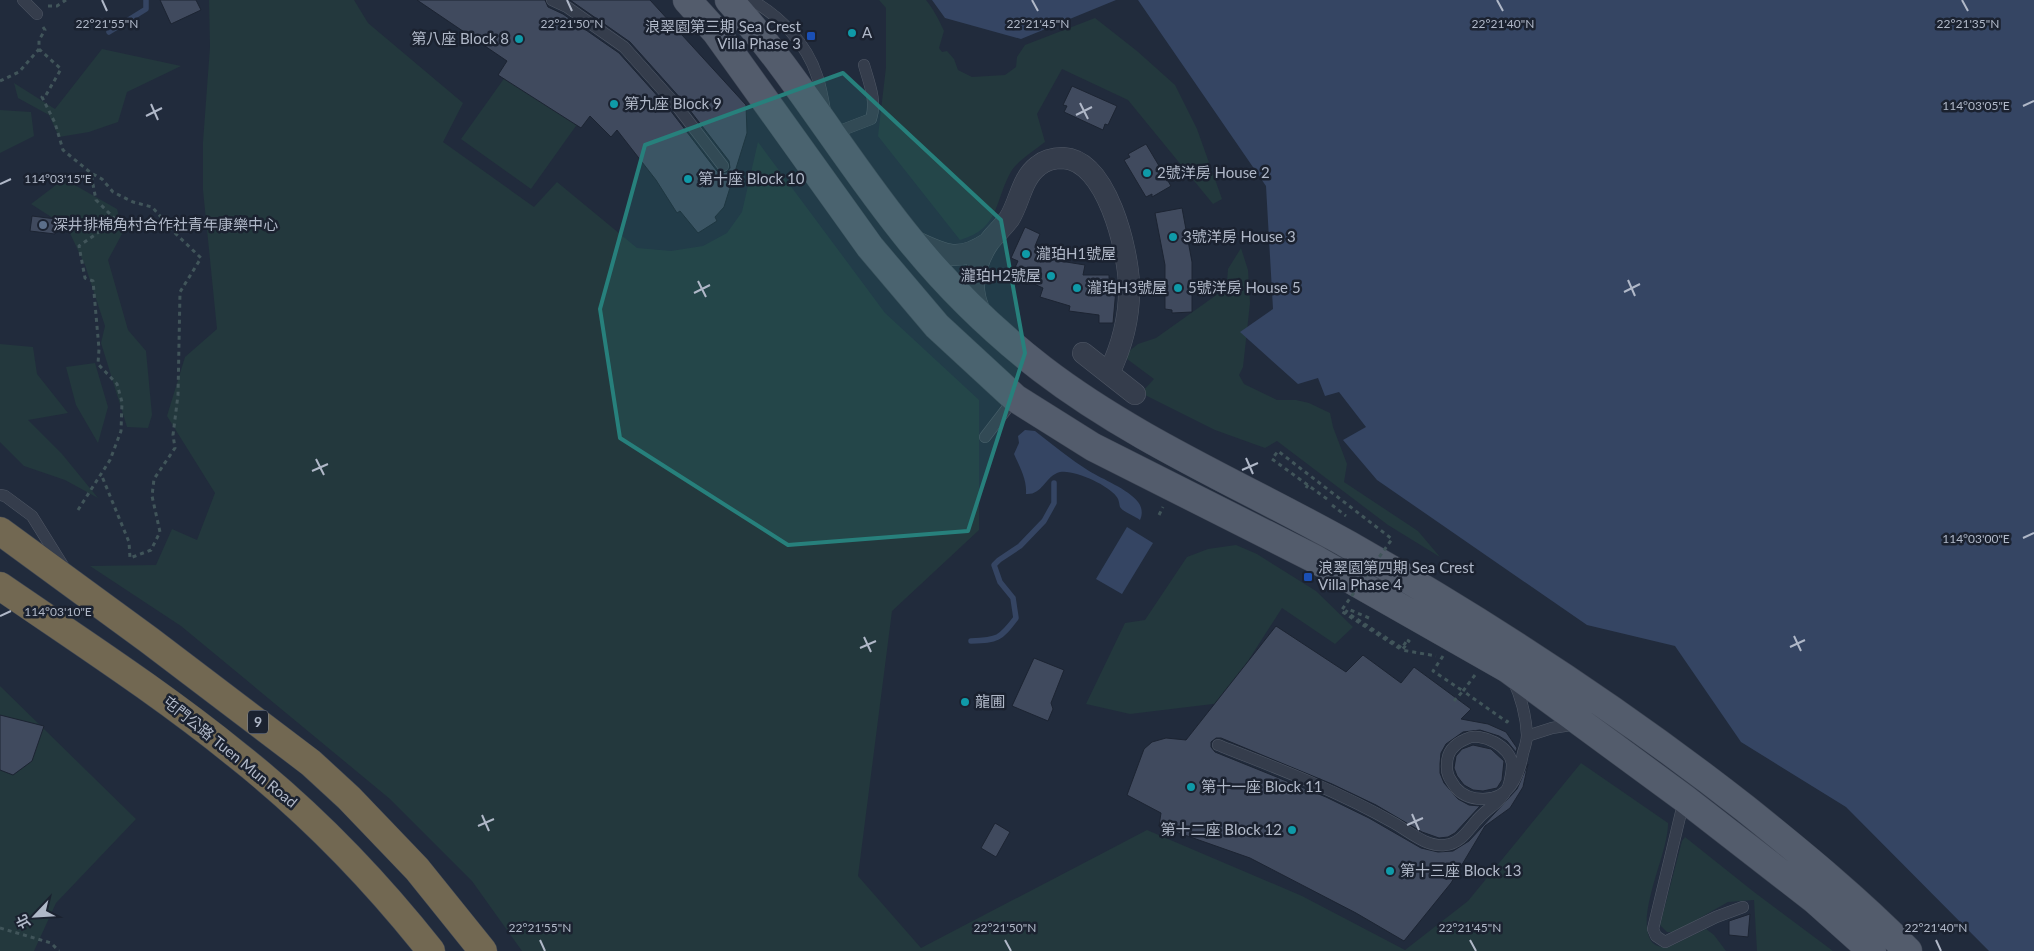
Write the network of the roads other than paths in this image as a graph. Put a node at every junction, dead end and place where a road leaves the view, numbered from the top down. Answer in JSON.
{"nodes":[{"id":1,"x":23,"y":0,"type":"edge"},
{"id":2,"x":552,"y":0,"type":"edge"},
{"id":3,"x":687,"y":0,"type":"edge"},
{"id":4,"x":729,"y":0,"type":"edge"},
{"id":5,"x":752,"y":0,"type":"edge"},
{"id":6,"x":37,"y":14,"type":"road end"},
{"id":7,"x":864,"y":65,"type":"dead end"},
{"id":8,"x":831,"y":134,"type":"junction"},
{"id":9,"x":723,"y":166,"type":"dead end"},
{"id":10,"x":909,"y":239,"type":"junction"},
{"id":11,"x":988,"y":243,"type":"junction"},
{"id":12,"x":983,"y":319,"type":"junction"},
{"id":13,"x":1083,"y":353,"type":"dead end"},
{"id":14,"x":1109,"y":374,"type":"junction"},
{"id":15,"x":1135,"y":394,"type":"dead end"},
{"id":16,"x":1015,"y":398,"type":"junction"},
{"id":17,"x":985,"y":437,"type":"dead end"},
{"id":18,"x":0,"y":495,"type":"edge"},
{"id":19,"x":0,"y":531,"type":"edge"},
{"id":20,"x":0,"y":586,"type":"edge"},
{"id":21,"x":77,"y":588,"type":"junction"},
{"id":22,"x":1508,"y":669,"type":"junction"},
{"id":23,"x":1581,"y":723,"type":"junction"},
{"id":24,"x":1527,"y":736,"type":"junction"},
{"id":25,"x":1218,"y":745,"type":"dead end"},
{"id":26,"x":1506,"y":790,"type":"junction"},
{"id":27,"x":1685,"y":799,"type":"junction"},
{"id":28,"x":1743,"y":907,"type":"dead end"},
{"id":29,"x":431,"y":951,"type":"edge"},
{"id":30,"x":483,"y":951,"type":"edge"},
{"id":31,"x":1872,"y":951,"type":"edge"},
{"id":32,"x":1908,"y":951,"type":"edge"}],
"edges":[{"from":1,"to":6,"type":"lane"},
{"from":2,"to":9,"type":"lane"},
{"from":3,"to":16,"type":"main road"},
{"from":4,"to":8,"type":"main road"},
{"from":5,"to":8,"type":"lane"},
{"from":7,"to":8,"type":"lane"},
{"from":8,"to":10,"type":"main road"},
{"from":10,"to":11,"type":"street"},
{"from":10,"to":12,"type":"main road"},
{"from":11,"to":12,"type":"street"},
{"from":11,"to":14,"type":"street"},
{"from":12,"to":32,"type":"main road"},
{"from":13,"to":14,"type":"street"},
{"from":14,"to":15,"type":"street"},
{"from":16,"to":17,"type":"lane"},
{"from":16,"to":22,"type":"main road"},
{"from":18,"to":21,"type":"lane"},
{"from":19,"to":21,"type":"highway","number":"9"},
{"from":20,"to":29,"type":"highway","name":"屯門公路 Tuen Mun Road"},
{"from":21,"to":30,"type":"highway","number":"9"},
{"from":22,"to":23,"type":"main road"},
{"from":22,"to":24,"type":"lane"},
{"from":23,"to":24,"type":"lane"},
{"from":23,"to":27,"type":"main road"},
{"from":24,"to":26,"type":"lane"},
{"from":25,"to":26,"type":"lane"},
{"from":26,"to":26,"type":"lane"},
{"from":27,"to":28,"type":"lane"},
{"from":27,"to":31,"type":"main road"}]}
